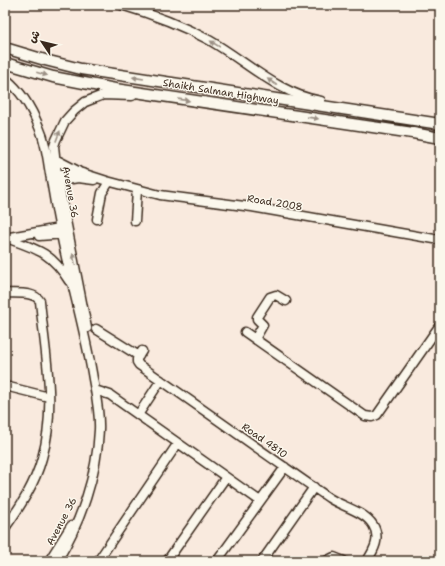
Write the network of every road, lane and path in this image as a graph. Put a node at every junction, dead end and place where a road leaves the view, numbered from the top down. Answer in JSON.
{"nodes":[{"id":1,"x":121,"y":5,"type":"edge"},
{"id":2,"x":5,"y":48,"type":"edge"},
{"id":3,"x":5,"y":63,"type":"edge"},
{"id":4,"x":5,"y":78,"type":"edge"},
{"id":5,"x":142,"y":93,"type":"junction"},
{"id":6,"x":417,"y":120,"type":"junction"},
{"id":7,"x":440,"y":124,"type":"edge"},
{"id":8,"x":440,"y":138,"type":"edge"},
{"id":9,"x":55,"y":159,"type":"junction"},
{"id":10,"x":79,"y":172,"type":"junction"},
{"id":11,"x":55,"y":178,"type":"junction"},
{"id":12,"x":108,"y":182,"type":"junction"},
{"id":13,"x":137,"y":190,"type":"junction"},
{"id":14,"x":97,"y":219,"type":"dead end"},
{"id":15,"x":135,"y":221,"type":"dead end"},
{"id":16,"x":64,"y":231,"type":"junction"},
{"id":17,"x":6,"y":238,"type":"edge"},
{"id":18,"x":440,"y":240,"type":"edge"},
{"id":19,"x":73,"y":286,"type":"junction"},
{"id":20,"x":5,"y":293,"type":"edge"},
{"id":21,"x":286,"y":301,"type":"dead end"},
{"id":22,"x":440,"y":325,"type":"edge"},
{"id":23,"x":96,"y":330,"type":"dead end"},
{"id":24,"x":246,"y":332,"type":"dead end"},
{"id":25,"x":255,"y":338,"type":"junction"},
{"id":26,"x":88,"y":353,"type":"junction"},
{"id":27,"x":161,"y":380,"type":"junction"},
{"id":28,"x":5,"y":386,"type":"edge"},
{"id":29,"x":95,"y":390,"type":"junction"},
{"id":30,"x":49,"y":397,"type":"junction"},
{"id":31,"x":138,"y":415,"type":"junction"},
{"id":32,"x":178,"y":444,"type":"junction"},
{"id":33,"x":285,"y":466,"type":"junction"},
{"id":34,"x":226,"y":477,"type":"junction"},
{"id":35,"x":314,"y":487,"type":"junction"},
{"id":36,"x":88,"y":490,"type":"junction"},
{"id":37,"x":260,"y":501,"type":"junction"},
{"id":38,"x":8,"y":518,"type":"edge"},
{"id":39,"x":5,"y":528,"type":"edge"},
{"id":40,"x":49,"y":561,"type":"edge"},
{"id":41,"x":57,"y":561,"type":"edge"},
{"id":42,"x":98,"y":561,"type":"edge"},
{"id":43,"x":167,"y":561,"type":"edge"},
{"id":44,"x":217,"y":561,"type":"edge"},
{"id":45,"x":262,"y":561,"type":"edge"},
{"id":46,"x":326,"y":561,"type":"edge"},
{"id":47,"x":344,"y":561,"type":"edge"},
{"id":48,"x":367,"y":561,"type":"edge"}],
"edges":[{"from":6,"to":1,"type":"street","one_way":true},
{"from":6,"to":2,"type":"main road","name":"Shaikh Salman Highway","one_way":true},
{"from":3,"to":5,"type":"main road","name":"Shaikh Salman Highway","one_way":true},
{"from":4,"to":11,"type":"street","name":"Avenue 36"},
{"from":5,"to":8,"type":"main road","name":"Shaikh Salman Highway","one_way":true},
{"from":9,"to":5,"type":"street","name":"Avenue 36","one_way":true},
{"from":6,"to":7,"type":"main road","name":"Shaikh Salman Highway"},
{"from":9,"to":10,"type":"street"},
{"from":9,"to":11,"type":"street","name":"Avenue 36"},
{"from":10,"to":11,"type":"street","name":"Road 2008"},
{"from":10,"to":12,"type":"street","name":"Road 2008"},
{"from":11,"to":12,"type":"street","name":"Road 2008"},
{"from":11,"to":16,"type":"street","name":"Avenue 36"},
{"from":12,"to":13,"type":"street","name":"Road 2008"},
{"from":12,"to":14,"type":"street"},
{"from":13,"to":15,"type":"street"},
{"from":13,"to":18,"type":"street","name":"Road 2008"},
{"from":16,"to":17,"type":"street"},
{"from":16,"to":19,"type":"street","name":"Avenue 36"},
{"from":26,"to":16,"type":"street","name":"Avenue 36","one_way":true},
{"from":17,"to":19,"type":"street"},
{"from":19,"to":26,"type":"street","name":"Avenue 36"},
{"from":20,"to":30,"type":"street"},
{"from":21,"to":25,"type":"street"},
{"from":22,"to":25,"type":"street"},
{"from":23,"to":27,"type":"street","name":"Road 4810"},
{"from":24,"to":25,"type":"street"},
{"from":26,"to":29,"type":"street","name":"Avenue 36"},
{"from":27,"to":31,"type":"street"},
{"from":27,"to":33,"type":"street","name":"Road 4810"},
{"from":28,"to":30,"type":"street"},
{"from":29,"to":31,"type":"street"},
{"from":29,"to":36,"type":"street","name":"Avenue 36"},
{"from":30,"to":38,"type":"street"},
{"from":31,"to":32,"type":"street"},
{"from":32,"to":34,"type":"street"},
{"from":32,"to":42,"type":"street"},
{"from":33,"to":35,"type":"street","name":"Road 4810"},
{"from":33,"to":37,"type":"street"},
{"from":34,"to":37,"type":"street"},
{"from":34,"to":43,"type":"street"},
{"from":35,"to":45,"type":"street"},
{"from":35,"to":48,"type":"street","name":"Road 4810"},
{"from":36,"to":40,"type":"street","name":"Avenue 36"},
{"from":36,"to":41,"type":"street","name":"Avenue 36"},
{"from":37,"to":44,"type":"street"},
{"from":38,"to":39,"type":"street"},
{"from":46,"to":47,"type":"street"}]}
